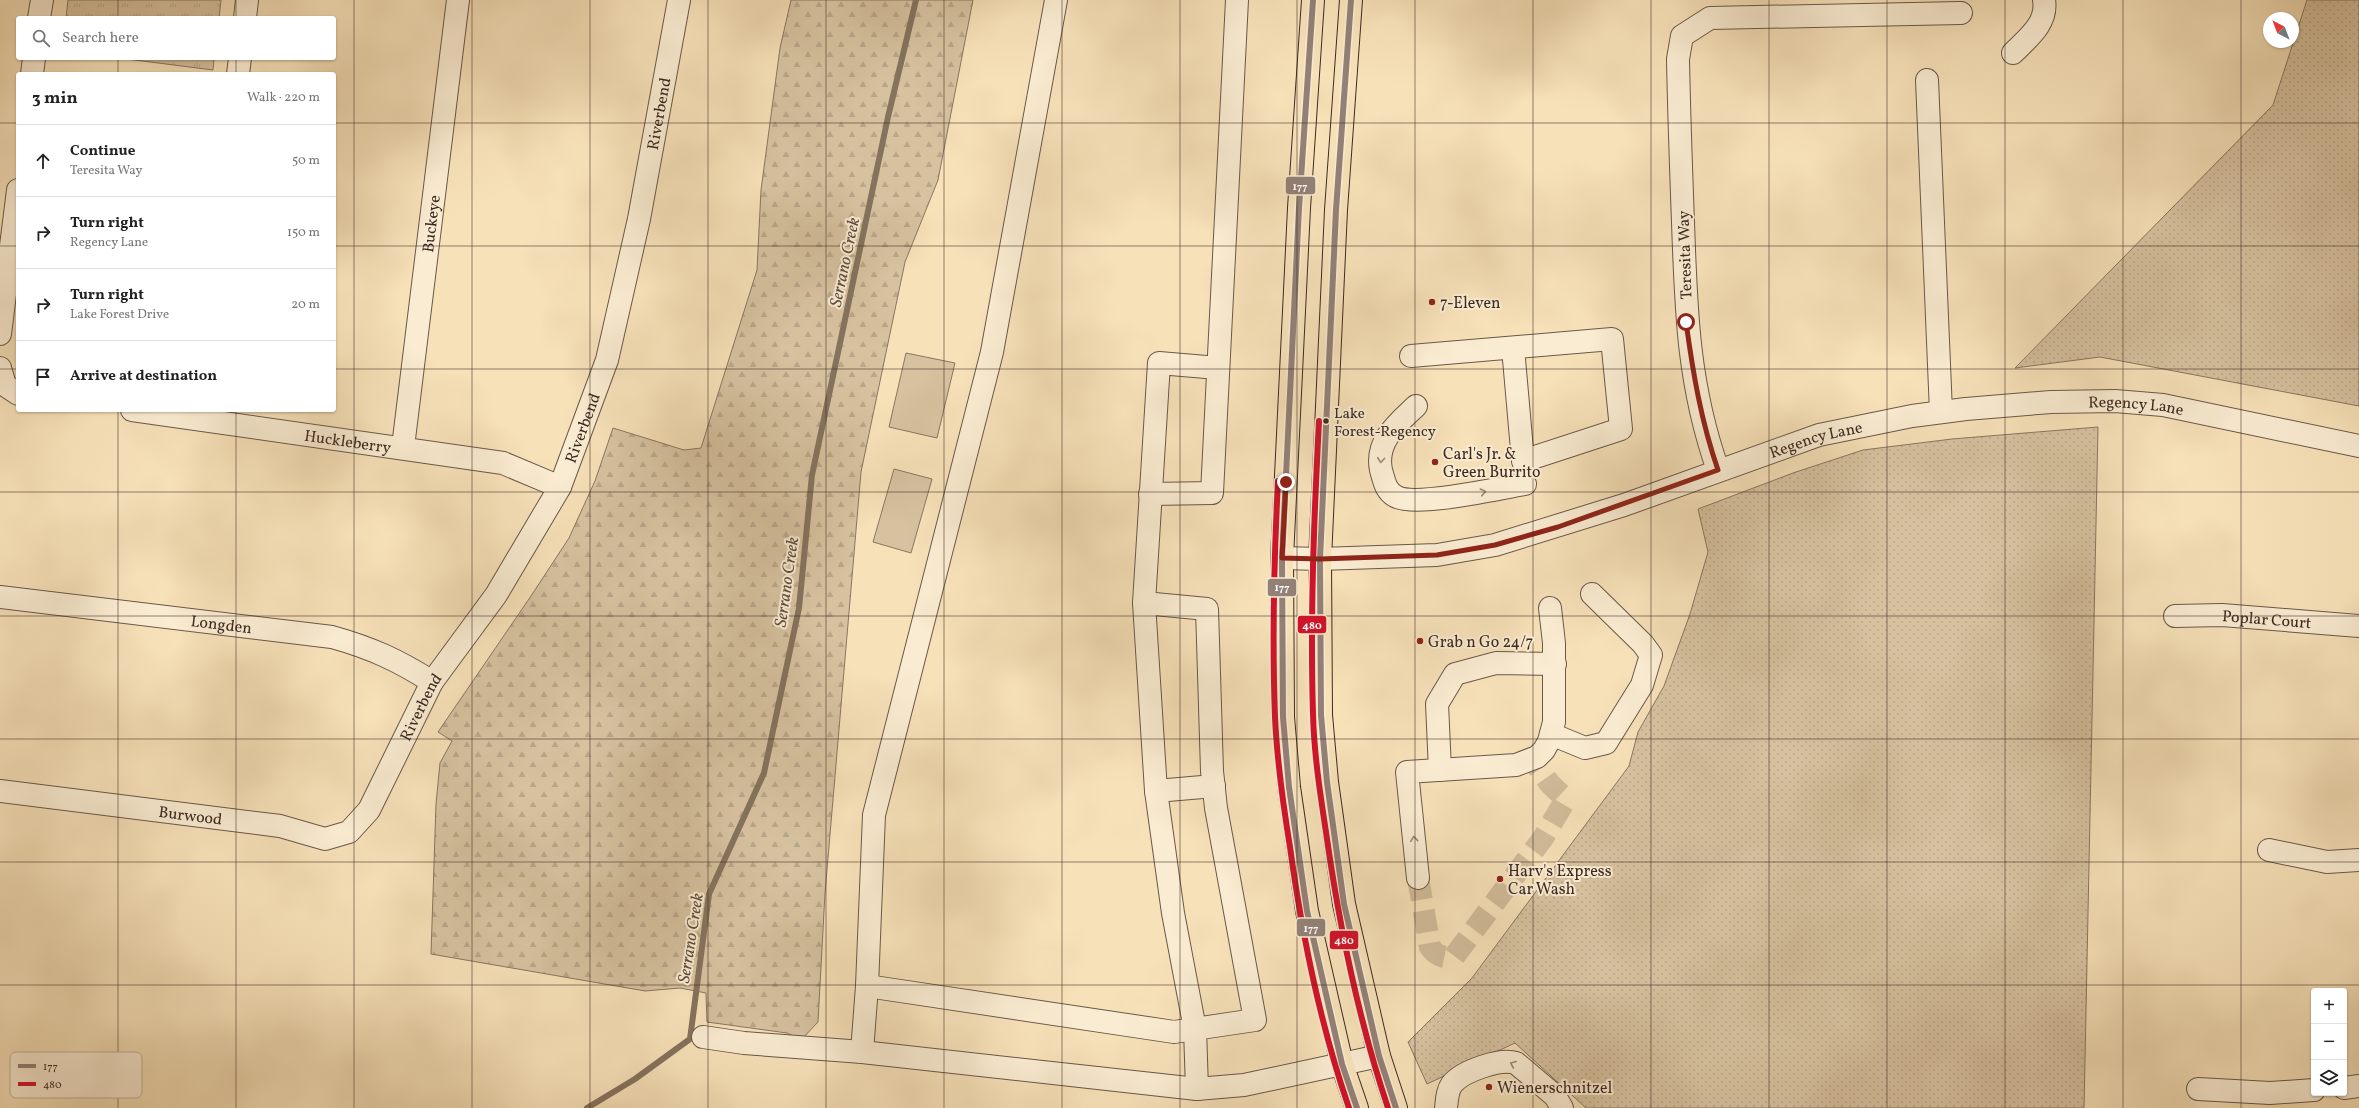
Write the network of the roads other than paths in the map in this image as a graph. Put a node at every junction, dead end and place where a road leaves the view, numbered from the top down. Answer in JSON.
{"nodes":[{"id":1,"x":42,"y":0,"type":"edge"},
{"id":2,"x":247,"y":0,"type":"edge"},
{"id":3,"x":458,"y":0,"type":"edge"},
{"id":4,"x":679,"y":0,"type":"edge"},
{"id":5,"x":1056,"y":0,"type":"edge"},
{"id":6,"x":1237,"y":0,"type":"edge"},
{"id":7,"x":1313,"y":0,"type":"edge"},
{"id":8,"x":1351,"y":0,"type":"edge"},
{"id":9,"x":2044,"y":0,"type":"edge"},
{"id":10,"x":1843,"y":8,"type":"edge"},
{"id":11,"x":1961,"y":13,"type":"dead end"},
{"id":12,"x":39,"y":16,"type":"edge"},
{"id":13,"x":245,"y":16,"type":"edge"},
{"id":14,"x":2013,"y":53,"type":"dead end"},
{"id":15,"x":34,"y":60,"type":"edge"},
{"id":16,"x":240,"y":60,"type":"edge"},
{"id":17,"x":32,"y":72,"type":"edge"},
{"id":18,"x":238,"y":72,"type":"edge"},
{"id":19,"x":1927,"y":80,"type":"dead end"},
{"id":20,"x":16,"y":206,"type":"edge"},
{"id":21,"x":0,"y":334,"type":"edge"},
{"id":22,"x":1513,"y":348,"type":"junction"},
{"id":23,"x":1411,"y":356,"type":"dead end"},
{"id":24,"x":1218,"y":368,"type":"junction"},
{"id":25,"x":1416,"y":406,"type":"dead end"},
{"id":26,"x":158,"y":412,"type":"edge"},
{"id":27,"x":1941,"y":412,"type":"junction"},
{"id":28,"x":198,"y":415,"type":"edge"},
{"id":29,"x":2359,"y":446,"type":"edge"},
{"id":30,"x":403,"y":448,"type":"junction"},
{"id":31,"x":1718,"y":470,"type":"junction"},
{"id":32,"x":1525,"y":484,"type":"dead end"},
{"id":33,"x":560,"y":487,"type":"junction"},
{"id":34,"x":1150,"y":494,"type":"junction"},
{"id":35,"x":1282,"y":558,"type":"junction"},
{"id":36,"x":1320,"y":559,"type":"junction"},
{"id":37,"x":1592,"y":594,"type":"dead end"},
{"id":38,"x":0,"y":597,"type":"edge"},
{"id":39,"x":1144,"y":603,"type":"junction"},
{"id":40,"x":1550,"y":608,"type":"dead end"},
{"id":41,"x":2175,"y":616,"type":"dead end"},
{"id":42,"x":2359,"y":626,"type":"edge"},
{"id":43,"x":1555,"y":664,"type":"junction"},
{"id":44,"x":432,"y":682,"type":"junction"},
{"id":45,"x":1551,"y":734,"type":"junction"},
{"id":46,"x":1440,"y":770,"type":"junction"},
{"id":47,"x":1214,"y":786,"type":"junction"},
{"id":48,"x":0,"y":791,"type":"edge"},
{"id":49,"x":1156,"y":791,"type":"junction"},
{"id":50,"x":369,"y":810,"type":"joint"},
{"id":51,"x":2269,"y":850,"type":"dead end"},
{"id":52,"x":2359,"y":860,"type":"edge"},
{"id":53,"x":1418,"y":878,"type":"tunnel mouth"},
{"id":54,"x":867,"y":986,"type":"junction"},
{"id":55,"x":1195,"y":1029,"type":"junction"},
{"id":56,"x":703,"y":1037,"type":"dead end"},
{"id":57,"x":862,"y":1052,"type":"junction"},
{"id":58,"x":1379,"y":1056,"type":"junction"},
{"id":59,"x":1342,"y":1064,"type":"junction"},
{"id":60,"x":2359,"y":1086,"type":"edge"},
{"id":61,"x":2347,"y":1088,"type":"edge"},
{"id":62,"x":1197,"y":1089,"type":"junction"},
{"id":63,"x":2198,"y":1089,"type":"dead end"},
{"id":64,"x":2311,"y":1090,"type":"edge"},
{"id":65,"x":1357,"y":1108,"type":"edge"},
{"id":66,"x":1396,"y":1108,"type":"edge"},
{"id":67,"x":1446,"y":1108,"type":"edge"},
{"id":68,"x":1562,"y":1108,"type":"edge"}],
"edges":[{"from":1,"to":12,"type":"street"},
{"from":2,"to":13,"type":"street"},
{"from":3,"to":30,"type":"street","name":"Buckeye"},
{"from":4,"to":33,"type":"street","name":"Riverbend"},
{"from":5,"to":54,"type":"street"},
{"from":6,"to":24,"type":"street"},
{"from":7,"to":35,"type":"main road"},
{"from":8,"to":36,"type":"main road"},
{"from":9,"to":14,"type":"street"},
{"from":10,"to":11,"type":"street"},
{"from":10,"to":31,"type":"street","name":"Teresita Way"},
{"from":15,"to":17,"type":"street"},
{"from":16,"to":18,"type":"street"},
{"from":19,"to":27,"type":"street"},
{"from":20,"to":21,"type":"street"},
{"from":22,"to":22,"type":"street"},
{"from":22,"to":23,"type":"street"},
{"from":24,"to":34,"type":"street"},
{"from":24,"to":34,"type":"street"},
{"from":25,"to":32,"type":"street","one_way":true},
{"from":26,"to":28,"type":"street","name":"Huckleberry"},
{"from":27,"to":29,"type":"street","name":"Regency Lane"},
{"from":27,"to":31,"type":"street","name":"Regency Lane"},
{"from":28,"to":30,"type":"street","name":"Huckleberry"},
{"from":30,"to":33,"type":"street","name":"Huckleberry"},
{"from":31,"to":36,"type":"street","name":"Regency Lane"},
{"from":33,"to":44,"type":"street","name":"Riverbend"},
{"from":34,"to":39,"type":"street"},
{"from":35,"to":36,"type":"street","name":"Regency Lane"},
{"from":35,"to":59,"type":"main road"},
{"from":36,"to":58,"type":"main road"},
{"from":37,"to":45,"type":"street"},
{"from":38,"to":44,"type":"street","name":"Longden"},
{"from":39,"to":47,"type":"street"},
{"from":39,"to":49,"type":"street"},
{"from":40,"to":43,"type":"street"},
{"from":41,"to":42,"type":"street","name":"Poplar Court"},
{"from":43,"to":45,"type":"street"},
{"from":43,"to":46,"type":"street"},
{"from":44,"to":50,"type":"street","name":"Riverbend"},
{"from":45,"to":46,"type":"street"},
{"from":53,"to":46,"type":"street","one_way":true},
{"from":47,"to":49,"type":"street"},
{"from":47,"to":55,"type":"street"},
{"from":48,"to":50,"type":"street","name":"Burwood"},
{"from":49,"to":55,"type":"street"},
{"from":51,"to":52,"type":"street"},
{"from":54,"to":55,"type":"street"},
{"from":54,"to":57,"type":"street"},
{"from":55,"to":62,"type":"street"},
{"from":56,"to":57,"type":"street"},
{"from":57,"to":62,"type":"street"},
{"from":58,"to":59,"type":"street"},
{"from":58,"to":66,"type":"main road"},
{"from":59,"to":62,"type":"street"},
{"from":59,"to":65,"type":"main road"},
{"from":60,"to":61,"type":"street"},
{"from":63,"to":64,"type":"street"},
{"from":68,"to":67,"type":"street","one_way":true}]}
